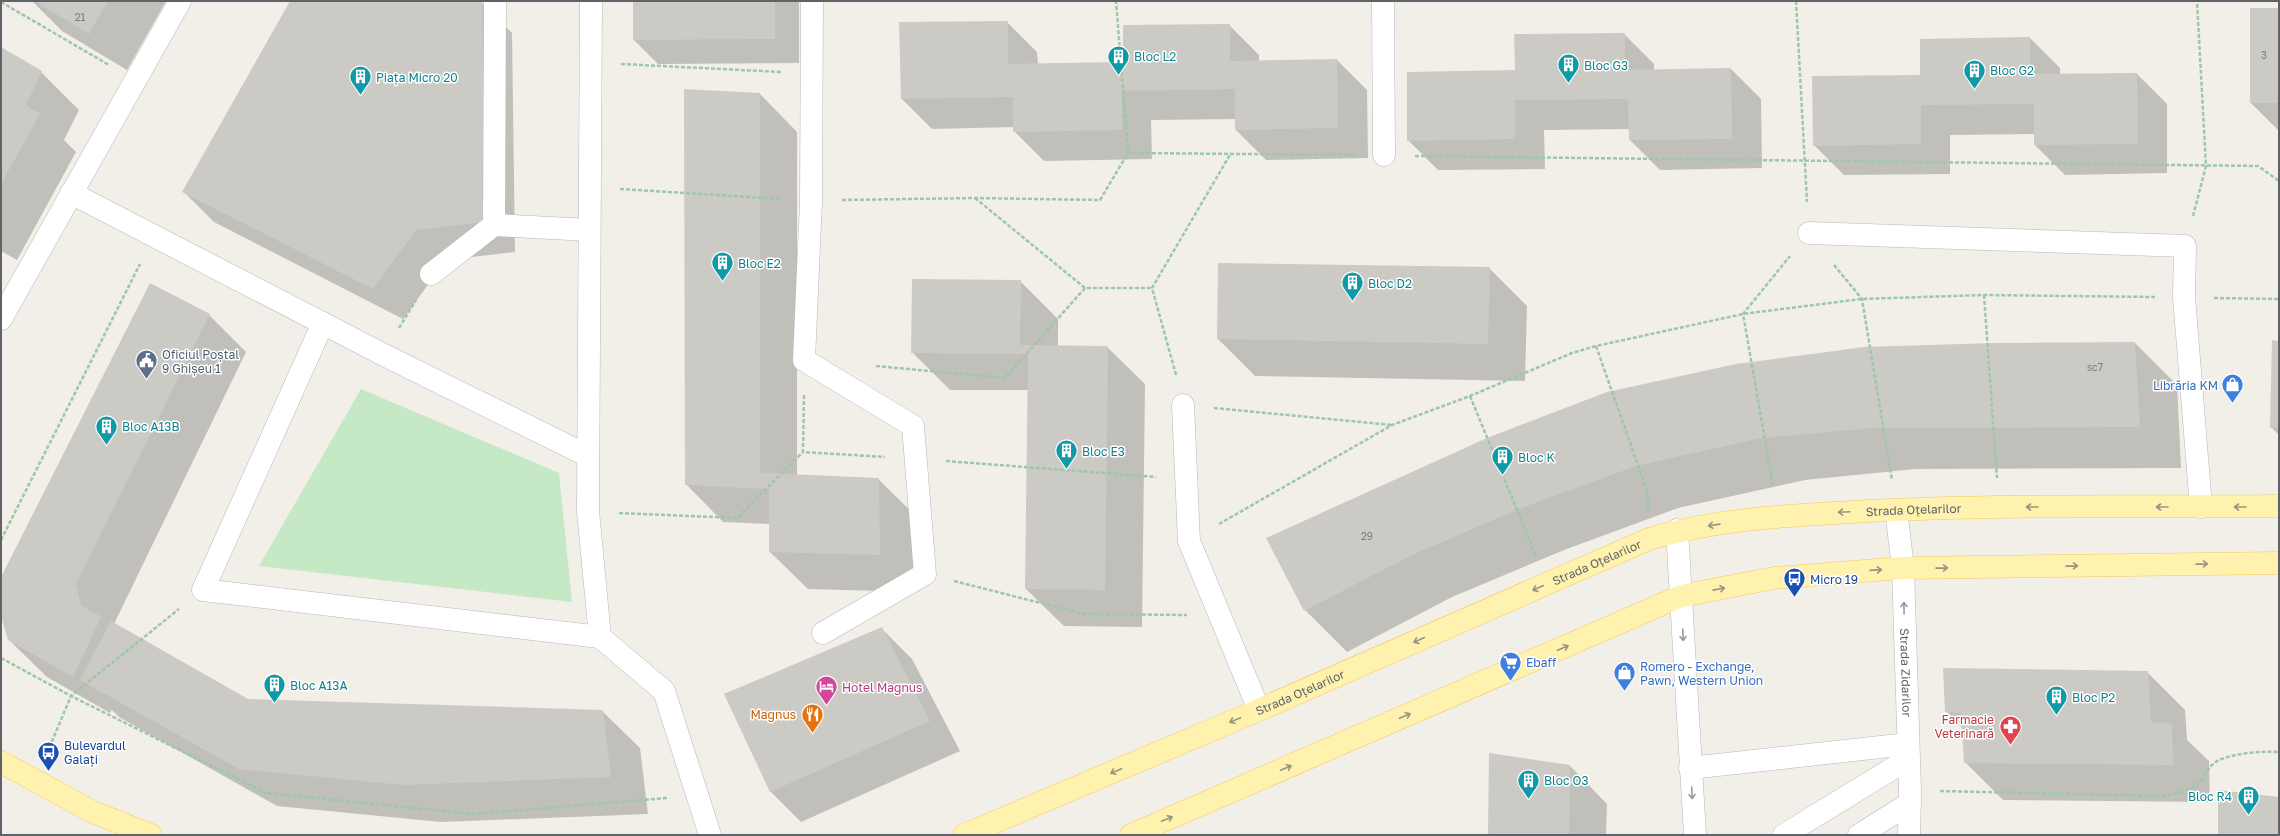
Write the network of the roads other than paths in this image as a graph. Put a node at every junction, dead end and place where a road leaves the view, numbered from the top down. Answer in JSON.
{"nodes":[{"id":1,"x":180,"y":1,"type":"edge"},
{"id":2,"x":495,"y":1,"type":"edge"},
{"id":3,"x":592,"y":1,"type":"edge"},
{"id":4,"x":812,"y":1,"type":"edge"},
{"id":5,"x":1383,"y":1,"type":"edge"},
{"id":6,"x":1384,"y":155,"type":"road end"},
{"id":7,"x":71,"y":193,"type":"junction"},
{"id":8,"x":494,"y":225,"type":"junction"},
{"id":9,"x":589,"y":230,"type":"junction"},
{"id":10,"x":1809,"y":233,"type":"road end"},
{"id":11,"x":431,"y":274,"type":"road end"},
{"id":12,"x":1,"y":319,"type":"edge"},
{"id":13,"x":323,"y":323,"type":"junction"},
{"id":14,"x":1183,"y":405,"type":"road end"},
{"id":15,"x":588,"y":456,"type":"junction"},
{"id":16,"x":2279,"y":506,"type":"edge"},
{"id":17,"x":2201,"y":507,"type":"junction"},
{"id":18,"x":1896,"y":510,"type":"junction"},
{"id":19,"x":1677,"y":530,"type":"junction"},
{"id":20,"x":2279,"y":563,"type":"edge"},
{"id":21,"x":1903,"y":568,"type":"junction"},
{"id":22,"x":1681,"y":596,"type":"junction"},
{"id":23,"x":823,"y":633,"type":"dead end"},
{"id":24,"x":600,"y":637,"type":"junction"},
{"id":25,"x":1259,"y":710,"type":"junction"},
{"id":26,"x":1908,"y":752,"type":"junction"},
{"id":27,"x":1,"y":762,"type":"edge"},
{"id":28,"x":1690,"y":768,"type":"junction"},
{"id":29,"x":1910,"y":796,"type":"junction"},
{"id":30,"x":93,"y":812,"type":"junction"},
{"id":31,"x":124,"y":835,"type":"edge"},
{"id":32,"x":151,"y":835,"type":"edge"},
{"id":33,"x":710,"y":835,"type":"edge"},
{"id":34,"x":964,"y":835,"type":"edge"},
{"id":35,"x":1131,"y":835,"type":"edge"},
{"id":36,"x":1695,"y":835,"type":"edge"},
{"id":37,"x":1784,"y":835,"type":"edge"},
{"id":38,"x":1859,"y":835,"type":"edge"},
{"id":39,"x":1909,"y":835,"type":"edge"}],
"edges":[{"from":1,"to":7,"type":"street"},
{"from":2,"to":8,"type":"street"},
{"from":3,"to":9,"type":"street"},
{"from":4,"to":23,"type":"street"},
{"from":5,"to":6,"type":"street"},
{"from":7,"to":12,"type":"street"},
{"from":7,"to":13,"type":"street"},
{"from":8,"to":9,"type":"street"},
{"from":8,"to":11,"type":"street"},
{"from":9,"to":15,"type":"street"},
{"from":10,"to":17,"type":"street"},
{"from":13,"to":15,"type":"street"},
{"from":13,"to":24,"type":"street"},
{"from":14,"to":25,"type":"street"},
{"from":15,"to":24,"type":"street"},
{"from":16,"to":17,"type":"main road","name":"Strada Oțelarilor","one_way":true},
{"from":17,"to":18,"type":"main road","name":"Strada Oțelarilor","one_way":true},
{"from":18,"to":19,"type":"main road","name":"Strada Oțelarilor","one_way":true},
{"from":18,"to":21,"type":"street","name":"Strada Zidarilor"},
{"from":19,"to":22,"type":"street"},
{"from":19,"to":25,"type":"main road","name":"Strada Oțelarilor","one_way":true},
{"from":21,"to":20,"type":"main road","one_way":true},
{"from":22,"to":21,"type":"main road","one_way":true},
{"from":26,"to":21,"type":"street","name":"Strada Zidarilor","one_way":true},
{"from":22,"to":28,"type":"street","one_way":true},
{"from":35,"to":22,"type":"main road","one_way":true},
{"from":24,"to":33,"type":"street"},
{"from":25,"to":34,"type":"main road","name":"Strada Oțelarilor","one_way":true},
{"from":26,"to":28,"type":"street"},
{"from":26,"to":29,"type":"street","name":"Strada Zidarilor"},
{"from":26,"to":37,"type":"street"},
{"from":27,"to":30,"type":"main road"},
{"from":28,"to":36,"type":"street","one_way":true},
{"from":29,"to":38,"type":"street"},
{"from":29,"to":39,"type":"street","name":"Strada Zidarilor"},
{"from":30,"to":31,"type":"main road"},
{"from":30,"to":32,"type":"main road"}]}
